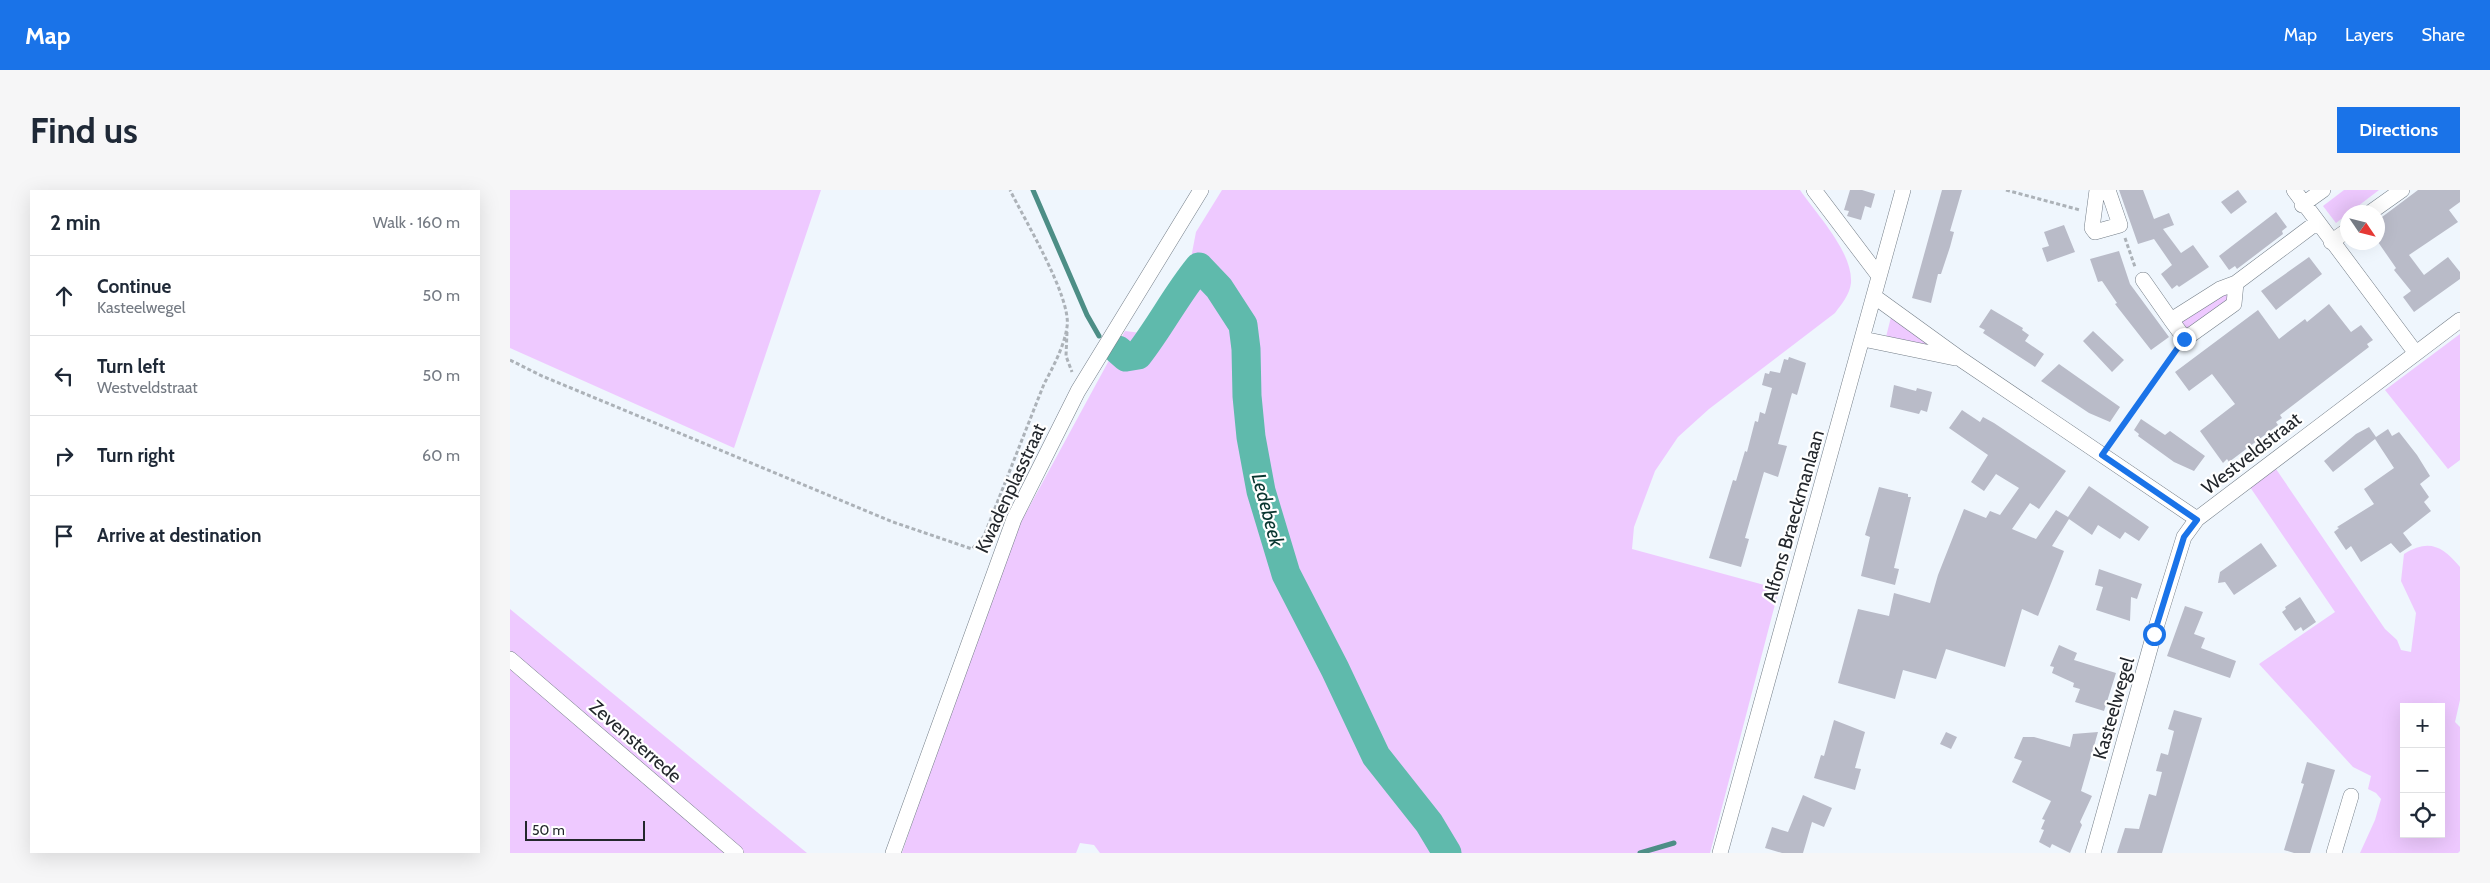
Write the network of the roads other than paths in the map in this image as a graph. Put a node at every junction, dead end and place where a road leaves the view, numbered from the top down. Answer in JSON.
{"nodes":[{"id":1,"x":1200,"y":190,"type":"edge"},
{"id":2,"x":1814,"y":190,"type":"edge"},
{"id":3,"x":1903,"y":190,"type":"edge"},
{"id":4,"x":2097,"y":190,"type":"edge"},
{"id":5,"x":2108,"y":190,"type":"edge"},
{"id":6,"x":2294,"y":190,"type":"edge"},
{"id":7,"x":2323,"y":190,"type":"edge"},
{"id":8,"x":2398,"y":191,"type":"edge"},
{"id":9,"x":2302,"y":205,"type":"junction"},
{"id":10,"x":2380,"y":205,"type":"edge"},
{"id":11,"x":2316,"y":223,"type":"junction"},
{"id":12,"x":2340,"y":235,"type":"edge"},
{"id":13,"x":2330,"y":242,"type":"junction"},
{"id":14,"x":1878,"y":276,"type":"junction"},
{"id":15,"x":2143,"y":280,"type":"road end"},
{"id":16,"x":2236,"y":283,"type":"junction"},
{"id":17,"x":1875,"y":297,"type":"junction"},
{"id":18,"x":2171,"y":320,"type":"junction"},
{"id":19,"x":2460,"y":320,"type":"edge"},
{"id":20,"x":1863,"y":339,"type":"junction"},
{"id":21,"x":2414,"y":352,"type":"junction"},
{"id":22,"x":1962,"y":360,"type":"junction"},
{"id":23,"x":2197,"y":520,"type":"junction"},
{"id":24,"x":510,"y":660,"type":"edge"},
{"id":25,"x":2351,"y":796,"type":"dead end"},
{"id":26,"x":736,"y":853,"type":"edge"},
{"id":27,"x":893,"y":853,"type":"edge"},
{"id":28,"x":1720,"y":853,"type":"edge"},
{"id":29,"x":2093,"y":853,"type":"edge"},
{"id":30,"x":2334,"y":853,"type":"edge"}],
"edges":[{"from":1,"to":27,"type":"street","name":"Kwadenplasstraat"},
{"from":2,"to":14,"type":"street"},
{"from":3,"to":14,"type":"street","name":"Alfons Braeckmanlaan"},
{"from":4,"to":5,"type":"street"},
{"from":6,"to":9,"type":"street"},
{"from":7,"to":9,"type":"street"},
{"from":8,"to":10,"type":"street"},
{"from":9,"to":11,"type":"street"},
{"from":11,"to":13,"type":"street"},
{"from":11,"to":16,"type":"street"},
{"from":12,"to":13,"type":"street"},
{"from":13,"to":21,"type":"street"},
{"from":14,"to":17,"type":"street","name":"Alfons Braeckmanlaan"},
{"from":15,"to":18,"type":"street"},
{"from":16,"to":18,"type":"street"},
{"from":16,"to":18,"type":"street"},
{"from":17,"to":20,"type":"street","name":"Alfons Braeckmanlaan"},
{"from":17,"to":22,"type":"street","name":"Westveldstraat"},
{"from":19,"to":21,"type":"street","name":"Westveldstraat"},
{"from":20,"to":22,"type":"street","name":"Westveldstraat"},
{"from":20,"to":28,"type":"street","name":"Alfons Braeckmanlaan"},
{"from":21,"to":23,"type":"street","name":"Westveldstraat"},
{"from":22,"to":23,"type":"street","name":"Westveldstraat"},
{"from":23,"to":29,"type":"street","name":"Kasteelwegel"},
{"from":24,"to":26,"type":"street","name":"Zevensterrede"},
{"from":25,"to":30,"type":"street"}]}
